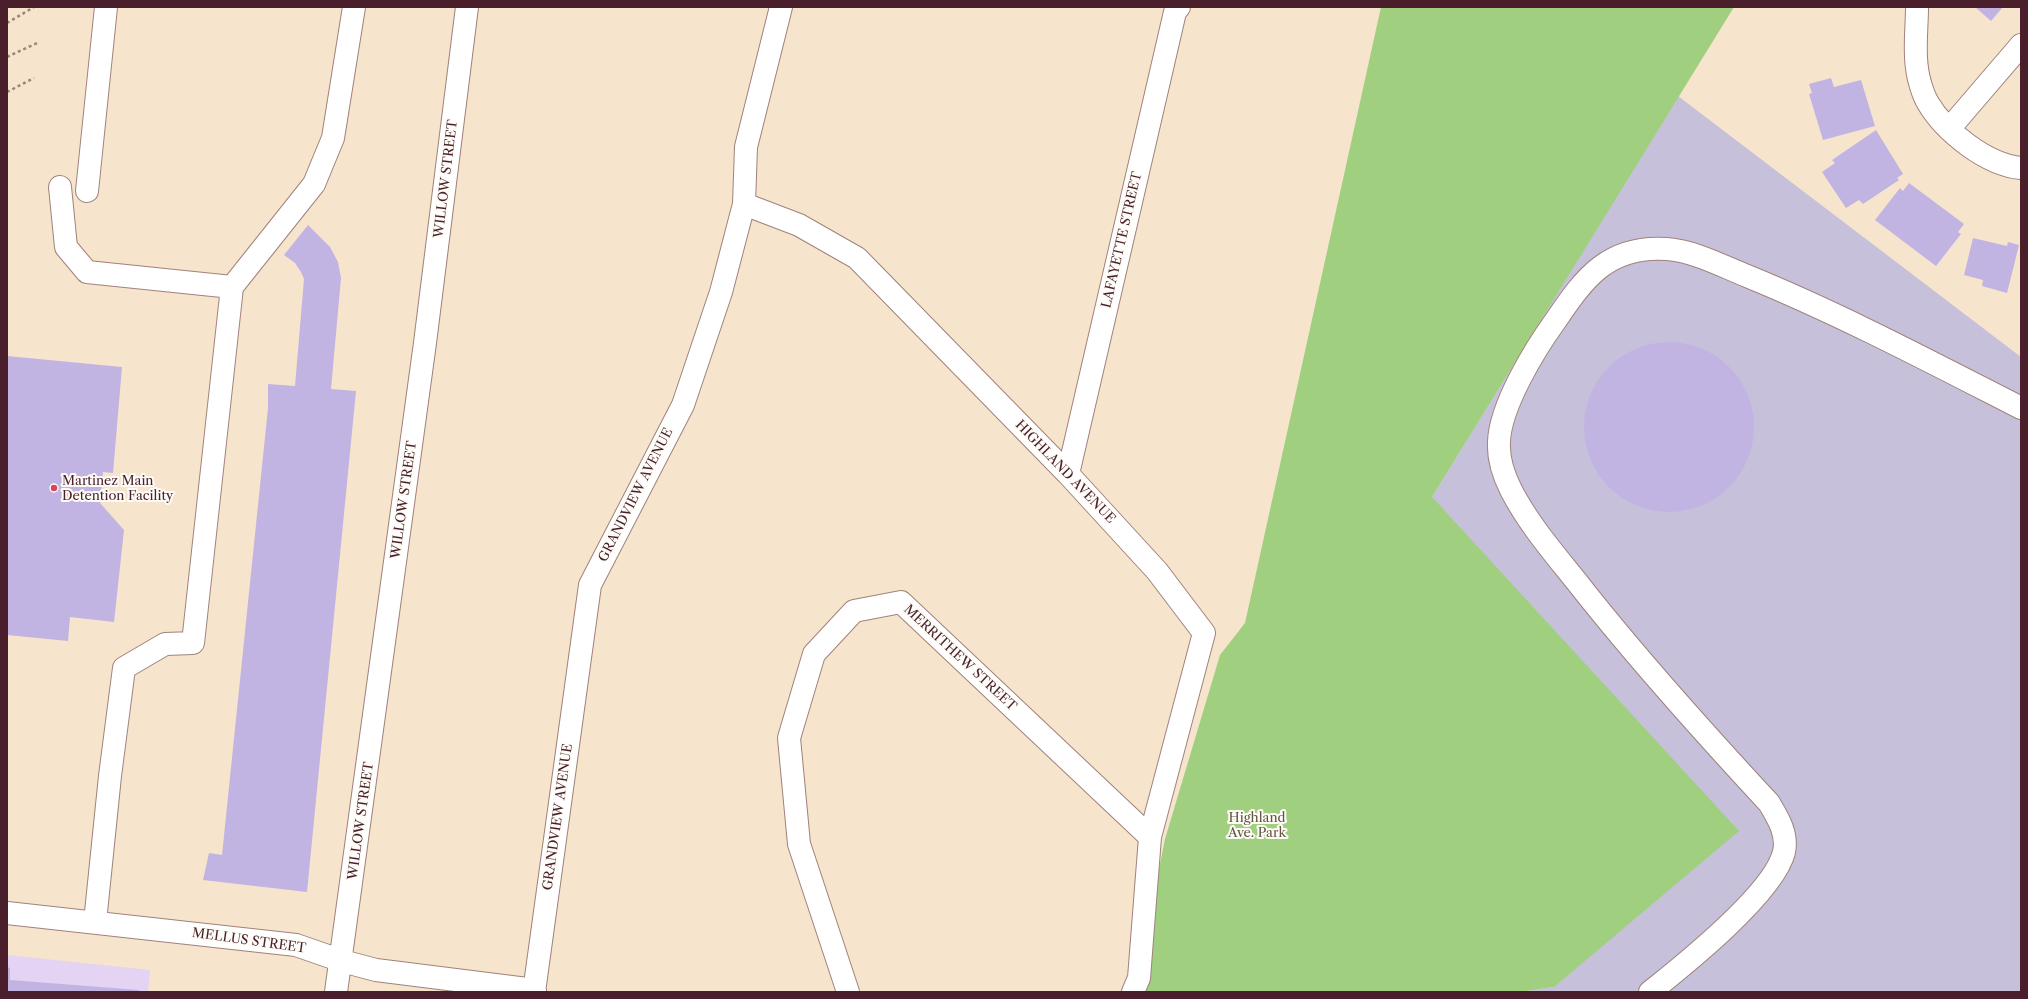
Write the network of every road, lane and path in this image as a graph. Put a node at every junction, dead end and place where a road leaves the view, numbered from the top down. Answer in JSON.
{"nodes":[{"id":1,"x":34,"y":7,"type":"edge"},
{"id":2,"x":106,"y":7,"type":"edge"},
{"id":3,"x":354,"y":7,"type":"edge"},
{"id":4,"x":467,"y":7,"type":"edge"},
{"id":5,"x":780,"y":7,"type":"edge"},
{"id":6,"x":1917,"y":7,"type":"edge"},
{"id":7,"x":1170,"y":8,"type":"edge"},
{"id":8,"x":7,"y":22,"type":"edge"},
{"id":9,"x":37,"y":43,"type":"dead end"},
{"id":10,"x":2021,"y":45,"type":"edge"},
{"id":11,"x":7,"y":57,"type":"edge"},
{"id":12,"x":34,"y":78,"type":"dead end"},
{"id":13,"x":7,"y":92,"type":"edge"},
{"id":14,"x":1949,"y":129,"type":"junction"},
{"id":15,"x":2021,"y":168,"type":"edge"},
{"id":16,"x":60,"y":187,"type":"dead end"},
{"id":17,"x":87,"y":191,"type":"dead end"},
{"id":18,"x":744,"y":204,"type":"junction"},
{"id":19,"x":232,"y":287,"type":"junction"},
{"id":20,"x":2021,"y":408,"type":"edge"},
{"id":21,"x":1068,"y":474,"type":"junction"},
{"id":22,"x":1150,"y":837,"type":"junction"},
{"id":23,"x":7,"y":913,"type":"edge"},
{"id":24,"x":94,"y":922,"type":"junction"},
{"id":25,"x":342,"y":961,"type":"junction"},
{"id":26,"x":535,"y":991,"type":"edge"},
{"id":27,"x":336,"y":992,"type":"edge"},
{"id":28,"x":848,"y":992,"type":"edge"},
{"id":29,"x":1134,"y":992,"type":"edge"},
{"id":30,"x":1650,"y":992,"type":"edge"}],
"edges":[{"from":1,"to":8,"type":"path"},
{"from":2,"to":17,"type":"street"},
{"from":3,"to":19,"type":"street"},
{"from":4,"to":25,"type":"street","name":"WILLOW STREET"},
{"from":5,"to":18,"type":"street","name":"GRANDVIEW AVENUE"},
{"from":6,"to":14,"type":"street"},
{"from":7,"to":21,"type":"street","name":"LAFAYETTE STREET"},
{"from":9,"to":11,"type":"path"},
{"from":10,"to":14,"type":"street"},
{"from":12,"to":13,"type":"path"},
{"from":14,"to":15,"type":"street"},
{"from":16,"to":19,"type":"street"},
{"from":18,"to":21,"type":"street","name":"HIGHLAND AVENUE"},
{"from":18,"to":26,"type":"street","name":"GRANDVIEW AVENUE"},
{"from":19,"to":24,"type":"street"},
{"from":20,"to":30,"type":"street"},
{"from":21,"to":22,"type":"street","name":"HIGHLAND AVENUE"},
{"from":22,"to":28,"type":"street","name":"MERRITHEW STREET"},
{"from":22,"to":29,"type":"street"},
{"from":23,"to":24,"type":"street","name":"MELLUS STREET"},
{"from":24,"to":25,"type":"street","name":"MELLUS STREET"},
{"from":25,"to":26,"type":"street","name":"MELLUS STREET"},
{"from":25,"to":27,"type":"street","name":"WILLOW STREET"}]}
